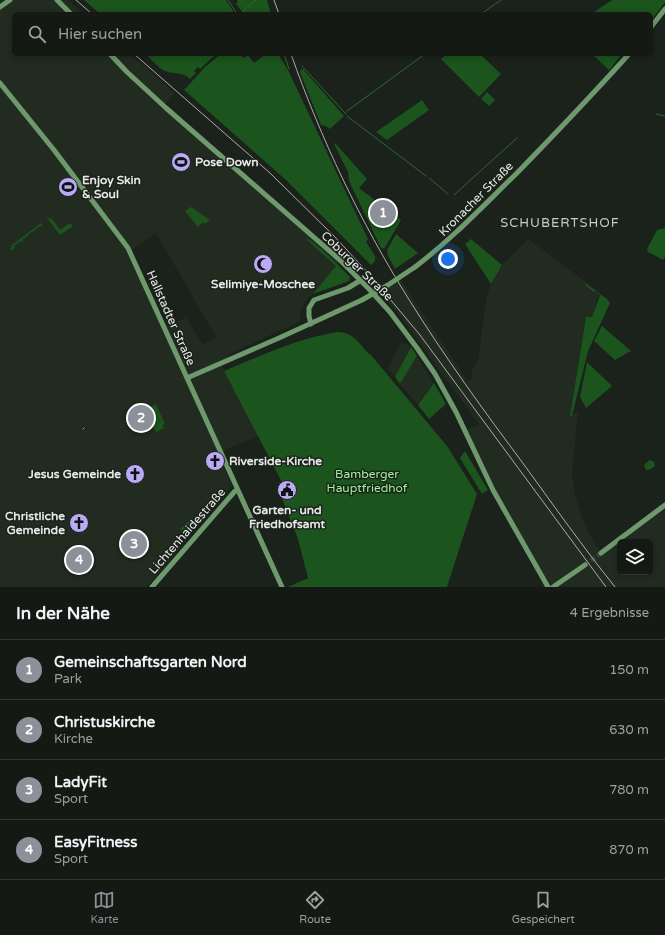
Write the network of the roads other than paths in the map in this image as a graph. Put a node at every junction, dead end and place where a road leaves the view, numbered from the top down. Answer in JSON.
{"nodes":[{"id":1,"x":10,"y":0,"type":"edge"},
{"id":2,"x":57,"y":0,"type":"edge"},
{"id":3,"x":0,"y":7,"type":"edge"},
{"id":4,"x":665,"y":9,"type":"edge"},
{"id":5,"x":69,"y":12,"type":"edge"},
{"id":6,"x":653,"y":24,"type":"edge"},
{"id":7,"x":112,"y":56,"type":"edge"},
{"id":8,"x":627,"y":56,"type":"edge"},
{"id":9,"x":0,"y":84,"type":"edge"},
{"id":10,"x":361,"y":280,"type":"junction"},
{"id":11,"x":311,"y":324,"type":"junction"},
{"id":12,"x":187,"y":378,"type":"junction"},
{"id":13,"x":238,"y":490,"type":"junction"},
{"id":14,"x":665,"y":505,"type":"edge"},
{"id":15,"x":601,"y":553,"type":"tunnel mouth"},
{"id":16,"x":585,"y":565,"type":"tunnel mouth"},
{"id":17,"x":152,"y":587,"type":"edge"},
{"id":18,"x":282,"y":587,"type":"edge"},
{"id":19,"x":548,"y":587,"type":"edge"},
{"id":20,"x":553,"y":587,"type":"edge"}],
"edges":[{"from":1,"to":3,"type":"street"},
{"from":2,"to":5,"type":"street"},
{"from":4,"to":6,"type":"street"},
{"from":7,"to":10,"type":"street","name":"Coburger Straße"},
{"from":8,"to":11,"type":"street","name":"Kronacher Straße","bridge":true},
{"from":9,"to":12,"type":"street","name":"Hallstadter Straße"},
{"from":10,"to":11,"type":"street"},
{"from":10,"to":19,"type":"street","name":"Coburger Straße"},
{"from":11,"to":12,"type":"street","name":"Kronacher Straße"},
{"from":12,"to":13,"type":"street","name":"Hallstadter Straße"},
{"from":13,"to":17,"type":"street","name":"Lichtenhaidestraße"},
{"from":13,"to":18,"type":"street","name":"Hallstadter Straße"},
{"from":14,"to":15,"type":"street"},
{"from":16,"to":20,"type":"street"}]}
